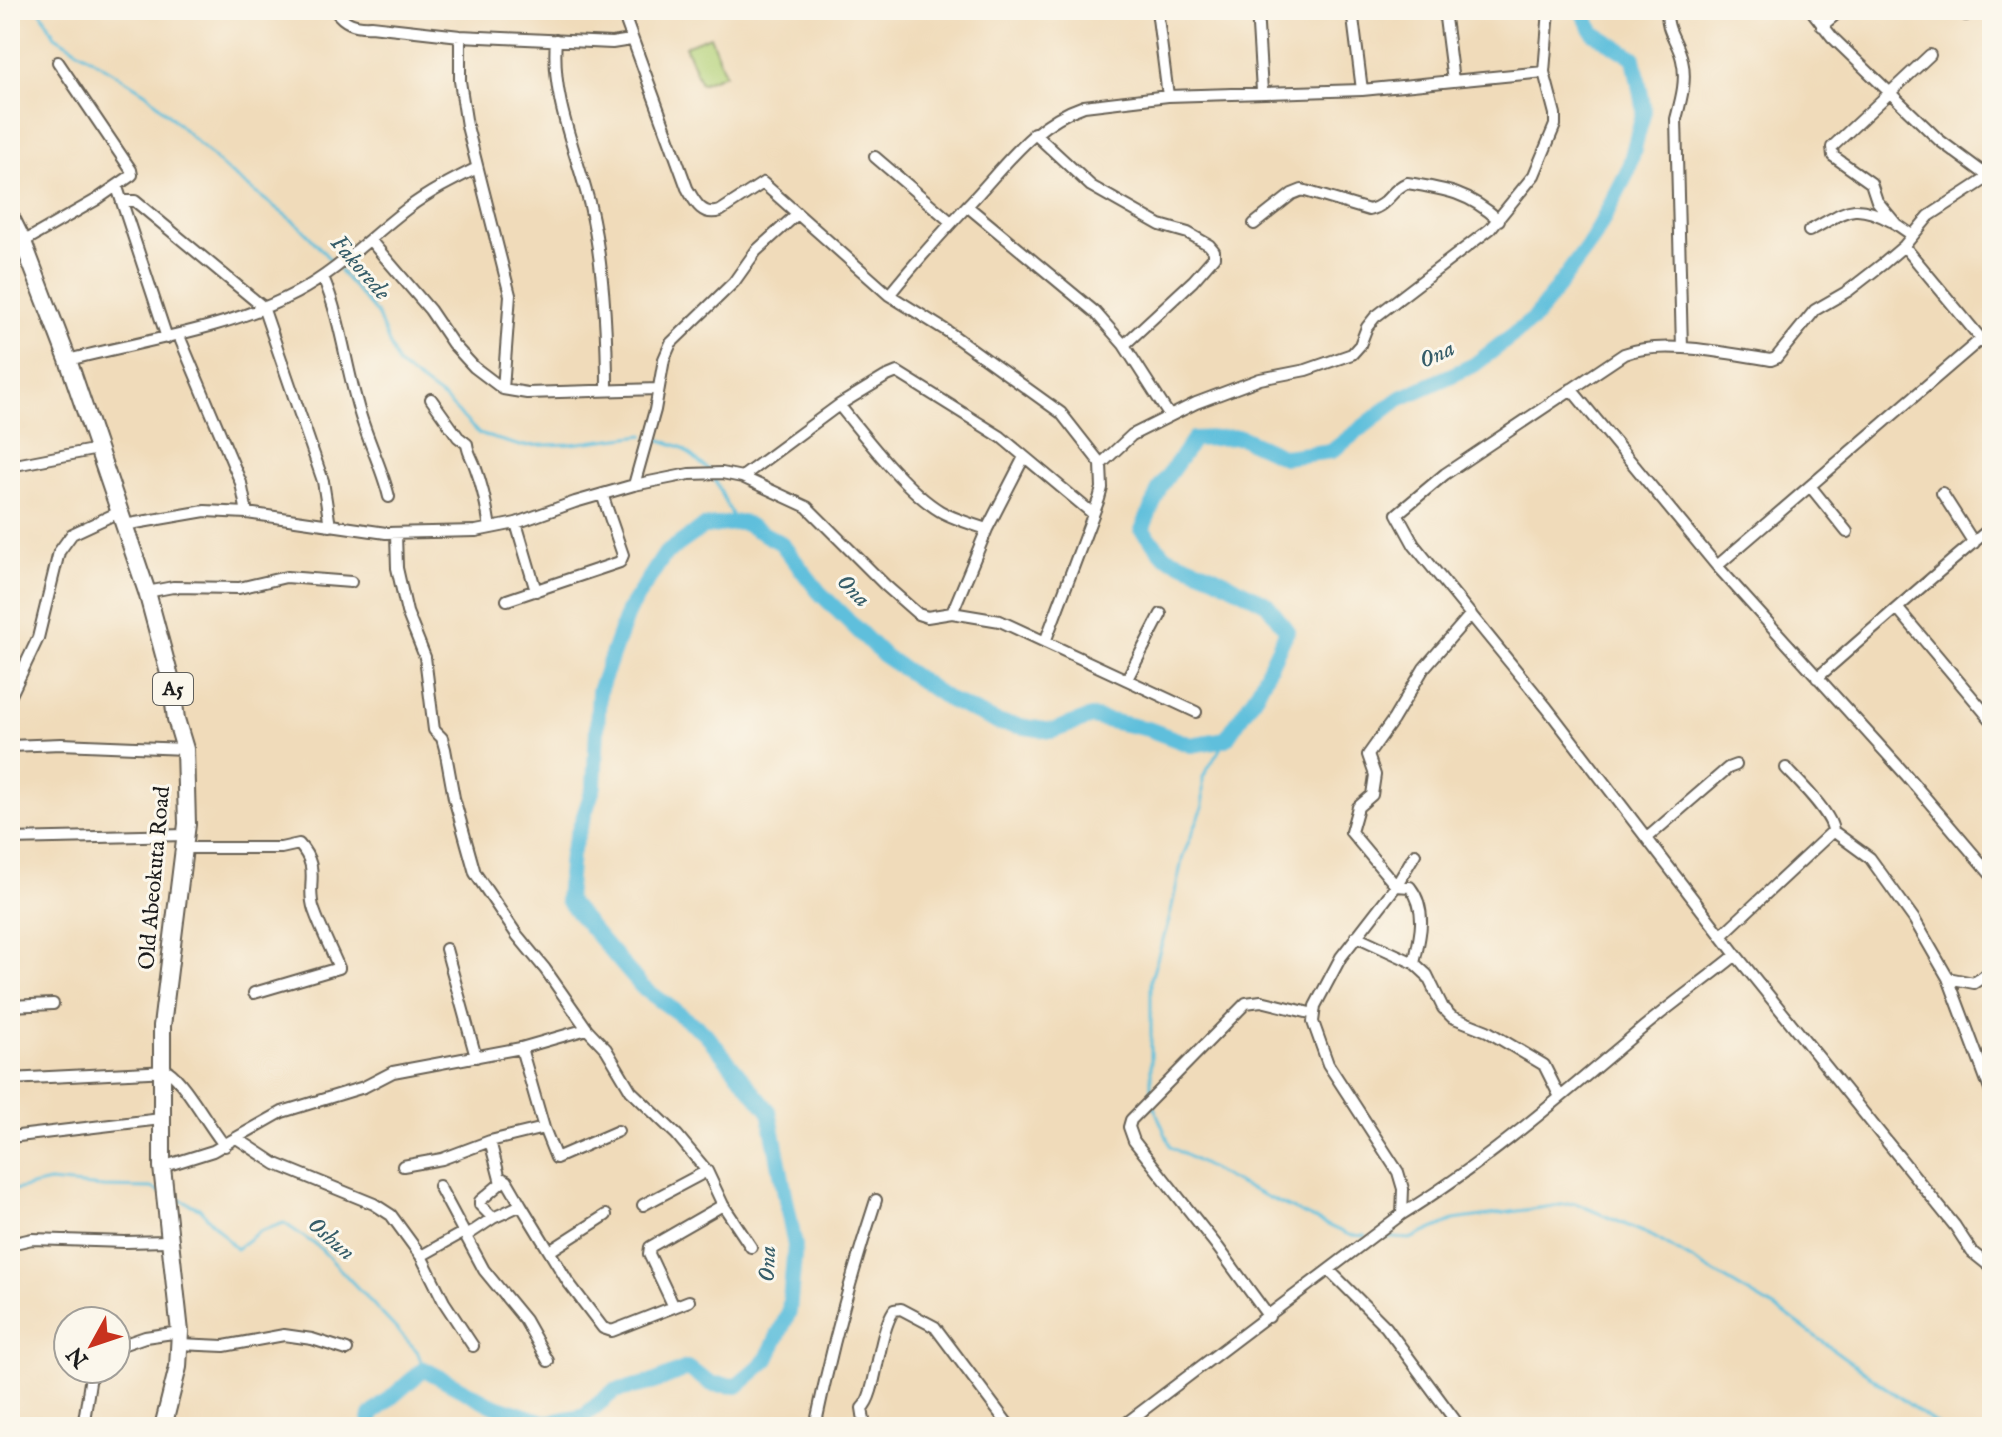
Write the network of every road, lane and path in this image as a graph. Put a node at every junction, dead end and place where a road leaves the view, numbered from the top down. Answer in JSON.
{"nodes":[{"id":1,"x":335,"y":10,"type":"edge"},
{"id":2,"x":622,"y":10,"type":"edge"},
{"id":3,"x":1157,"y":10,"type":"edge"},
{"id":4,"x":1257,"y":10,"type":"edge"},
{"id":5,"x":1352,"y":10,"type":"edge"},
{"id":6,"x":1444,"y":10,"type":"edge"},
{"id":7,"x":1549,"y":10,"type":"edge"},
{"id":8,"x":1668,"y":10,"type":"edge"},
{"id":9,"x":1811,"y":10,"type":"edge"},
{"id":10,"x":1841,"y":10,"type":"edge"},
{"id":11,"x":1959,"y":10,"type":"edge"},
{"id":12,"x":1979,"y":10,"type":"edge"},
{"id":13,"x":1822,"y":26,"type":"junction"},
{"id":14,"x":460,"y":36,"type":"junction"},
{"id":15,"x":556,"y":40,"type":"junction"},
{"id":16,"x":631,"y":40,"type":"junction"},
{"id":17,"x":1930,"y":55,"type":"dead end"},
{"id":18,"x":58,"y":62,"type":"dead end"},
{"id":19,"x":1544,"y":72,"type":"junction"},
{"id":20,"x":1453,"y":81,"type":"junction"},
{"id":21,"x":1362,"y":90,"type":"junction"},
{"id":22,"x":1262,"y":91,"type":"junction"},
{"id":23,"x":1891,"y":91,"type":"junction"},
{"id":24,"x":1168,"y":96,"type":"junction"},
{"id":25,"x":1034,"y":133,"type":"junction"},
{"id":26,"x":875,"y":157,"type":"dead end"},
{"id":27,"x":477,"y":168,"type":"junction"},
{"id":28,"x":1991,"y":176,"type":"edge"},
{"id":29,"x":117,"y":187,"type":"junction"},
{"id":30,"x":122,"y":201,"type":"junction"},
{"id":31,"x":967,"y":206,"type":"junction"},
{"id":32,"x":796,"y":215,"type":"junction"},
{"id":33,"x":10,"y":216,"type":"edge"},
{"id":34,"x":1499,"y":220,"type":"junction"},
{"id":35,"x":951,"y":222,"type":"junction"},
{"id":36,"x":1254,"y":224,"type":"dead end"},
{"id":37,"x":1896,"y":224,"type":"junction"},
{"id":38,"x":1809,"y":231,"type":"dead end"},
{"id":39,"x":1912,"y":235,"type":"junction"},
{"id":40,"x":370,"y":240,"type":"junction"},
{"id":41,"x":23,"y":242,"type":"junction"},
{"id":42,"x":1904,"y":246,"type":"junction"},
{"id":43,"x":323,"y":277,"type":"junction"},
{"id":44,"x":889,"y":295,"type":"junction"},
{"id":45,"x":263,"y":307,"type":"junction"},
{"id":46,"x":179,"y":336,"type":"junction"},
{"id":47,"x":167,"y":338,"type":"junction"},
{"id":48,"x":1981,"y":339,"type":"junction"},
{"id":49,"x":1124,"y":345,"type":"junction"},
{"id":50,"x":1682,"y":348,"type":"junction"},
{"id":51,"x":1992,"y":352,"type":"edge"},
{"id":52,"x":68,"y":360,"type":"junction"},
{"id":53,"x":503,"y":389,"type":"junction"},
{"id":54,"x":607,"y":389,"type":"junction"},
{"id":55,"x":658,"y":389,"type":"junction"},
{"id":56,"x":1571,"y":389,"type":"junction"},
{"id":57,"x":431,"y":399,"type":"dead end"},
{"id":58,"x":839,"y":405,"type":"junction"},
{"id":59,"x":1169,"y":415,"type":"junction"},
{"id":60,"x":98,"y":449,"type":"junction"},
{"id":61,"x":1023,"y":459,"type":"junction"},
{"id":62,"x":1101,"y":464,"type":"junction"},
{"id":63,"x":10,"y":466,"type":"edge"},
{"id":64,"x":742,"y":477,"type":"junction"},
{"id":65,"x":634,"y":485,"type":"junction"},
{"id":66,"x":1810,"y":486,"type":"junction"},
{"id":67,"x":1942,"y":493,"type":"dead end"},
{"id":68,"x":602,"y":494,"type":"junction"},
{"id":69,"x":389,"y":497,"type":"dead end"},
{"id":70,"x":247,"y":513,"type":"junction"},
{"id":71,"x":1092,"y":513,"type":"junction"},
{"id":72,"x":122,"y":519,"type":"junction"},
{"id":73,"x":516,"y":523,"type":"junction"},
{"id":74,"x":330,"y":526,"type":"junction"},
{"id":75,"x":1992,"y":527,"type":"edge"},
{"id":76,"x":490,"y":528,"type":"junction"},
{"id":77,"x":987,"y":529,"type":"junction"},
{"id":78,"x":1847,"y":532,"type":"dead end"},
{"id":79,"x":396,"y":533,"type":"junction"},
{"id":80,"x":1974,"y":543,"type":"junction"},
{"id":81,"x":1717,"y":566,"type":"junction"},
{"id":82,"x":351,"y":582,"type":"dead end"},
{"id":83,"x":536,"y":591,"type":"junction"},
{"id":84,"x":147,"y":592,"type":"junction"},
{"id":85,"x":507,"y":600,"type":"dead end"},
{"id":86,"x":1898,"y":609,"type":"junction"},
{"id":87,"x":952,"y":613,"type":"junction"},
{"id":88,"x":1161,"y":614,"type":"dead end"},
{"id":89,"x":1471,"y":614,"type":"junction"},
{"id":90,"x":1045,"y":642,"type":"junction"},
{"id":91,"x":1817,"y":678,"type":"junction"},
{"id":92,"x":1127,"y":679,"type":"junction"},
{"id":93,"x":10,"y":697,"type":"edge"},
{"id":94,"x":1196,"y":712,"type":"dead end"},
{"id":95,"x":1992,"y":721,"type":"edge"},
{"id":96,"x":10,"y":746,"type":"edge"},
{"id":97,"x":185,"y":749,"type":"junction"},
{"id":98,"x":1736,"y":765,"type":"dead end"},
{"id":99,"x":1786,"y":768,"type":"dead end"},
{"id":100,"x":1833,"y":831,"type":"junction"},
{"id":101,"x":1647,"y":838,"type":"junction"},
{"id":102,"x":10,"y":839,"type":"edge"},
{"id":103,"x":185,"y":841,"type":"junction"},
{"id":104,"x":1415,"y":854,"type":"dead end"},
{"id":105,"x":1992,"y":876,"type":"edge"},
{"id":106,"x":1396,"y":886,"type":"junction"},
{"id":107,"x":1722,"y":935,"type":"junction"},
{"id":108,"x":1356,"y":936,"type":"junction"},
{"id":109,"x":446,"y":949,"type":"dead end"},
{"id":110,"x":1736,"y":955,"type":"junction"},
{"id":111,"x":1414,"y":963,"type":"junction"},
{"id":112,"x":1991,"y":975,"type":"edge"},
{"id":113,"x":1948,"y":978,"type":"junction"},
{"id":114,"x":254,"y":993,"type":"dead end"},
{"id":115,"x":53,"y":1004,"type":"dead end"},
{"id":116,"x":10,"y":1006,"type":"edge"},
{"id":117,"x":1314,"y":1014,"type":"junction"},
{"id":118,"x":587,"y":1029,"type":"junction"},
{"id":119,"x":521,"y":1048,"type":"junction"},
{"id":120,"x":476,"y":1057,"type":"junction"},
{"id":121,"x":162,"y":1071,"type":"junction"},
{"id":122,"x":10,"y":1079,"type":"edge"},
{"id":123,"x":1992,"y":1095,"type":"edge"},
{"id":124,"x":1560,"y":1097,"type":"junction"},
{"id":125,"x":161,"y":1119,"type":"junction"},
{"id":126,"x":544,"y":1128,"type":"junction"},
{"id":127,"x":618,"y":1131,"type":"dead end"},
{"id":128,"x":10,"y":1137,"type":"edge"},
{"id":129,"x":238,"y":1139,"type":"junction"},
{"id":130,"x":490,"y":1141,"type":"junction"},
{"id":131,"x":225,"y":1146,"type":"junction"},
{"id":132,"x":403,"y":1166,"type":"dead end"},
{"id":133,"x":162,"y":1167,"type":"junction"},
{"id":134,"x":707,"y":1171,"type":"junction"},
{"id":135,"x":501,"y":1178,"type":"junction"},
{"id":136,"x":439,"y":1186,"type":"dead end"},
{"id":137,"x":876,"y":1200,"type":"dead end"},
{"id":138,"x":521,"y":1205,"type":"junction"},
{"id":139,"x":643,"y":1205,"type":"dead end"},
{"id":140,"x":723,"y":1205,"type":"junction"},
{"id":141,"x":1402,"y":1214,"type":"junction"},
{"id":142,"x":606,"y":1215,"type":"dead end"},
{"id":143,"x":493,"y":1218,"type":"junction"},
{"id":144,"x":462,"y":1233,"type":"junction"},
{"id":145,"x":168,"y":1241,"type":"junction"},
{"id":146,"x":10,"y":1244,"type":"edge"},
{"id":147,"x":751,"y":1247,"type":"dead end"},
{"id":148,"x":550,"y":1251,"type":"junction"},
{"id":149,"x":421,"y":1256,"type":"junction"},
{"id":150,"x":1992,"y":1268,"type":"edge"},
{"id":151,"x":1330,"y":1271,"type":"junction"},
{"id":152,"x":689,"y":1301,"type":"dead end"},
{"id":153,"x":674,"y":1307,"type":"junction"},
{"id":154,"x":1269,"y":1317,"type":"junction"},
{"id":155,"x":180,"y":1338,"type":"junction"},
{"id":156,"x":132,"y":1341,"type":"edge"},
{"id":157,"x":473,"y":1346,"type":"dead end"},
{"id":158,"x":347,"y":1350,"type":"dead end"},
{"id":159,"x":548,"y":1361,"type":"dead end"},
{"id":160,"x":90,"y":1385,"type":"edge"},
{"id":161,"x":83,"y":1427,"type":"edge"},
{"id":162,"x":163,"y":1427,"type":"edge"},
{"id":163,"x":815,"y":1427,"type":"edge"},
{"id":164,"x":865,"y":1427,"type":"edge"},
{"id":165,"x":1010,"y":1427,"type":"edge"},
{"id":166,"x":1121,"y":1427,"type":"edge"},
{"id":167,"x":1460,"y":1427,"type":"edge"}],
"edges":[{"from":1,"to":14,"type":"street"},
{"from":2,"to":16,"type":"street"},
{"from":3,"to":24,"type":"street"},
{"from":4,"to":22,"type":"street"},
{"from":5,"to":21,"type":"street"},
{"from":6,"to":20,"type":"street"},
{"from":7,"to":19,"type":"street"},
{"from":8,"to":50,"type":"street"},
{"from":9,"to":13,"type":"street"},
{"from":10,"to":13,"type":"street"},
{"from":11,"to":12,"type":"street"},
{"from":13,"to":23,"type":"street"},
{"from":14,"to":15,"type":"street"},
{"from":14,"to":27,"type":"street"},
{"from":15,"to":16,"type":"street"},
{"from":15,"to":54,"type":"street"},
{"from":16,"to":32,"type":"street"},
{"from":17,"to":23,"type":"street"},
{"from":18,"to":29,"type":"street"},
{"from":19,"to":20,"type":"street"},
{"from":19,"to":34,"type":"street"},
{"from":20,"to":21,"type":"street"},
{"from":21,"to":22,"type":"street"},
{"from":22,"to":24,"type":"street"},
{"from":23,"to":28,"type":"street"},
{"from":23,"to":37,"type":"street"},
{"from":24,"to":25,"type":"street"},
{"from":25,"to":31,"type":"street"},
{"from":25,"to":49,"type":"street"},
{"from":26,"to":35,"type":"street"},
{"from":27,"to":40,"type":"street"},
{"from":27,"to":53,"type":"street"},
{"from":28,"to":39,"type":"street"},
{"from":29,"to":30,"type":"street"},
{"from":29,"to":41,"type":"street"},
{"from":30,"to":45,"type":"street"},
{"from":30,"to":47,"type":"street"},
{"from":31,"to":35,"type":"street"},
{"from":31,"to":49,"type":"street"},
{"from":32,"to":44,"type":"street"},
{"from":32,"to":55,"type":"street"},
{"from":33,"to":41,"type":"highway","name":"Old Abeokuta Road","number":"A5"},
{"from":34,"to":36,"type":"street"},
{"from":34,"to":59,"type":"street"},
{"from":35,"to":44,"type":"street"},
{"from":37,"to":38,"type":"street"},
{"from":37,"to":39,"type":"street"},
{"from":39,"to":42,"type":"street"},
{"from":40,"to":43,"type":"street"},
{"from":40,"to":53,"type":"street"},
{"from":41,"to":52,"type":"highway","name":"Old Abeokuta Road","number":"A5"},
{"from":42,"to":48,"type":"street"},
{"from":42,"to":50,"type":"street"},
{"from":43,"to":45,"type":"street"},
{"from":43,"to":69,"type":"street"},
{"from":44,"to":62,"type":"street"},
{"from":45,"to":46,"type":"street"},
{"from":45,"to":74,"type":"street"},
{"from":46,"to":47,"type":"street"},
{"from":46,"to":70,"type":"street"},
{"from":47,"to":52,"type":"street"},
{"from":48,"to":51,"type":"street"},
{"from":48,"to":66,"type":"street"},
{"from":49,"to":59,"type":"street"},
{"from":50,"to":56,"type":"street"},
{"from":52,"to":60,"type":"highway","name":"Old Abeokuta Road","number":"A5"},
{"from":53,"to":54,"type":"street"},
{"from":54,"to":55,"type":"street"},
{"from":55,"to":65,"type":"street"},
{"from":56,"to":81,"type":"street"},
{"from":56,"to":89,"type":"street"},
{"from":57,"to":76,"type":"street"},
{"from":58,"to":61,"type":"street"},
{"from":58,"to":64,"type":"street"},
{"from":58,"to":77,"type":"street"},
{"from":59,"to":62,"type":"street"},
{"from":60,"to":63,"type":"street"},
{"from":60,"to":72,"type":"highway","name":"Old Abeokuta Road","number":"A5"},
{"from":61,"to":71,"type":"street"},
{"from":61,"to":77,"type":"street"},
{"from":62,"to":71,"type":"street"},
{"from":64,"to":65,"type":"street"},
{"from":64,"to":87,"type":"street"},
{"from":65,"to":68,"type":"street"},
{"from":66,"to":78,"type":"street"},
{"from":66,"to":81,"type":"street"},
{"from":67,"to":80,"type":"street"},
{"from":68,"to":73,"type":"street"},
{"from":68,"to":83,"type":"street"},
{"from":70,"to":72,"type":"street"},
{"from":70,"to":74,"type":"street"},
{"from":71,"to":90,"type":"street"},
{"from":72,"to":84,"type":"highway","name":"Old Abeokuta Road","number":"A5"},
{"from":72,"to":93,"type":"street"},
{"from":73,"to":76,"type":"street"},
{"from":73,"to":83,"type":"street"},
{"from":74,"to":79,"type":"street"},
{"from":75,"to":80,"type":"street"},
{"from":76,"to":79,"type":"street"},
{"from":77,"to":87,"type":"street"},
{"from":79,"to":118,"type":"street"},
{"from":80,"to":86,"type":"street"},
{"from":81,"to":91,"type":"street"},
{"from":82,"to":84,"type":"street"},
{"from":83,"to":85,"type":"street"},
{"from":84,"to":97,"type":"highway","name":"Old Abeokuta Road","number":"A5"},
{"from":86,"to":91,"type":"street"},
{"from":86,"to":95,"type":"street"},
{"from":87,"to":90,"type":"street"},
{"from":88,"to":92,"type":"street"},
{"from":89,"to":101,"type":"street"},
{"from":89,"to":106,"type":"street"},
{"from":90,"to":92,"type":"street"},
{"from":91,"to":105,"type":"street"},
{"from":92,"to":94,"type":"street"},
{"from":96,"to":97,"type":"street"},
{"from":97,"to":103,"type":"highway","name":"Old Abeokuta Road","number":"A5"},
{"from":98,"to":101,"type":"street"},
{"from":99,"to":100,"type":"street"},
{"from":100,"to":107,"type":"street"},
{"from":100,"to":113,"type":"street"},
{"from":101,"to":107,"type":"street"},
{"from":102,"to":103,"type":"street"},
{"from":103,"to":114,"type":"street"},
{"from":103,"to":121,"type":"highway","name":"Old Abeokuta Road","number":"A5"},
{"from":104,"to":106,"type":"street"},
{"from":106,"to":108,"type":"street"},
{"from":106,"to":111,"type":"street"},
{"from":107,"to":110,"type":"street"},
{"from":108,"to":111,"type":"street"},
{"from":108,"to":117,"type":"street"},
{"from":109,"to":120,"type":"street"},
{"from":110,"to":124,"type":"street"},
{"from":110,"to":150,"type":"street"},
{"from":111,"to":124,"type":"street"},
{"from":112,"to":113,"type":"street"},
{"from":113,"to":123,"type":"street"},
{"from":115,"to":116,"type":"street"},
{"from":117,"to":141,"type":"street"},
{"from":117,"to":154,"type":"street"},
{"from":118,"to":119,"type":"street"},
{"from":118,"to":134,"type":"street"},
{"from":119,"to":120,"type":"street"},
{"from":119,"to":126,"type":"street"},
{"from":120,"to":129,"type":"street"},
{"from":121,"to":122,"type":"street"},
{"from":121,"to":125,"type":"highway","name":"Old Abeokuta Road","number":"A5"},
{"from":121,"to":131,"type":"street"},
{"from":124,"to":141,"type":"street"},
{"from":125,"to":128,"type":"street"},
{"from":125,"to":133,"type":"highway","name":"Old Abeokuta Road","number":"A5"},
{"from":126,"to":127,"type":"street"},
{"from":126,"to":130,"type":"street"},
{"from":129,"to":131,"type":"street"},
{"from":129,"to":149,"type":"street"},
{"from":130,"to":132,"type":"street"},
{"from":130,"to":135,"type":"street"},
{"from":131,"to":133,"type":"street"},
{"from":133,"to":145,"type":"highway","name":"Old Abeokuta Road","number":"A5"},
{"from":134,"to":139,"type":"street"},
{"from":134,"to":140,"type":"street"},
{"from":135,"to":138,"type":"street"},
{"from":135,"to":143,"type":"street"},
{"from":136,"to":144,"type":"street"},
{"from":137,"to":163,"type":"street"},
{"from":138,"to":143,"type":"street"},
{"from":138,"to":148,"type":"street"},
{"from":140,"to":147,"type":"street"},
{"from":140,"to":153,"type":"street"},
{"from":141,"to":151,"type":"street"},
{"from":142,"to":148,"type":"street"},
{"from":143,"to":144,"type":"street"},
{"from":144,"to":149,"type":"street"},
{"from":144,"to":159,"type":"street"},
{"from":145,"to":146,"type":"street"},
{"from":145,"to":155,"type":"highway","name":"Old Abeokuta Road","number":"A5"},
{"from":148,"to":153,"type":"street"},
{"from":149,"to":157,"type":"street"},
{"from":151,"to":154,"type":"street"},
{"from":151,"to":167,"type":"street"},
{"from":152,"to":153,"type":"street"},
{"from":154,"to":166,"type":"street"},
{"from":155,"to":156,"type":"street"},
{"from":155,"to":158,"type":"street"},
{"from":155,"to":162,"type":"highway","name":"Old Abeokuta Road","number":"A5"},
{"from":160,"to":161,"type":"street"},
{"from":164,"to":165,"type":"street"}]}
